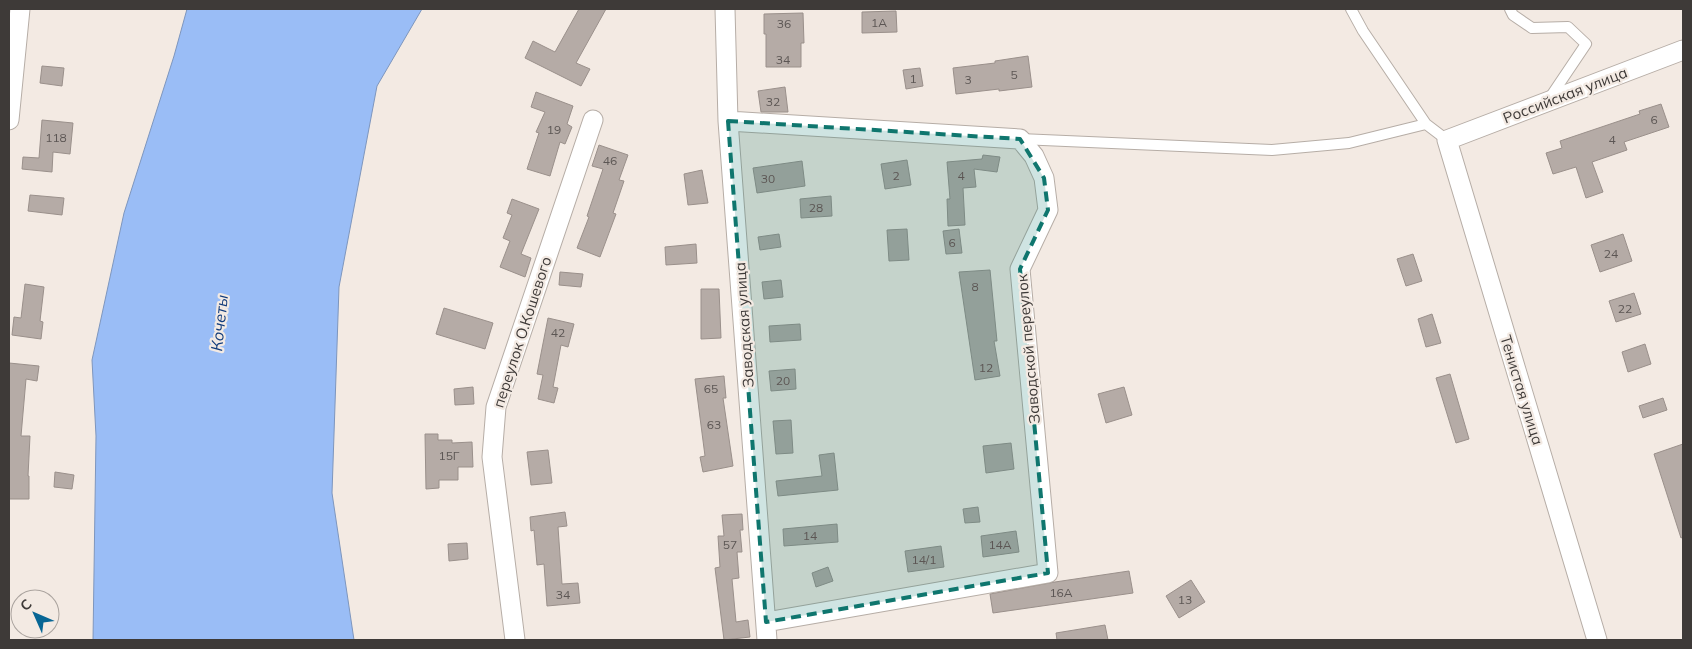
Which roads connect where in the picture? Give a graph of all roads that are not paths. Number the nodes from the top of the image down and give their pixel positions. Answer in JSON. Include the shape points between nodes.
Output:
{"nodes":[{"id":1,"x":20,"y":9,"type":"edge"},
{"id":2,"x":725,"y":9,"type":"edge"},
{"id":3,"x":1352,"y":9,"type":"edge"},
{"id":4,"x":1510,"y":9,"type":"edge"},
{"id":5,"x":1683,"y":50,"type":"edge"},
{"id":6,"x":1547,"y":102,"type":"junction"},
{"id":7,"x":9,"y":120,"type":"edge"},
{"id":8,"x":593,"y":120,"type":"dead end"},
{"id":9,"x":728,"y":121,"type":"junction"},
{"id":10,"x":1426,"y":124,"type":"junction"},
{"id":11,"x":1020,"y":139,"type":"junction"},
{"id":12,"x":1447,"y":140,"type":"junction"},
{"id":13,"x":767,"y":631,"type":"edge"},
{"id":14,"x":515,"y":640,"type":"edge"},
{"id":15,"x":1596,"y":640,"type":"edge"}],
"edges":[{"from":1,"to":7,"type":"street"},
{"from":2,"to":9,"type":"street","name":"Заводская улица"},
{"from":3,"to":10,"type":"lane","via":[[1363,31]]},
{"from":4,"to":6,"type":"lane","via":[[1513,15],[1532,28],[1568,27],[1586,44]]},
{"from":5,"to":6,"type":"street","name":"Российская улица"},
{"from":6,"to":12,"type":"street","name":"Российская улица"},
{"from":8,"to":14,"type":"street","name":"переулок О.Кошевого","via":[[496,407],[492,457]]},
{"from":9,"to":11,"type":"street"},
{"from":9,"to":13,"type":"street","name":"Заводская улица"},
{"from":10,"to":11,"type":"lane","via":[[1349,143],[1272,150]]},
{"from":10,"to":12,"type":"lane"},
{"from":11,"to":13,"type":"street","name":"Заводской переулок","via":[[1034,156],[1044,178],[1048,210],[1020,269],[1048,573]]},
{"from":12,"to":15,"type":"street","name":"Тенистая улица"}]}
